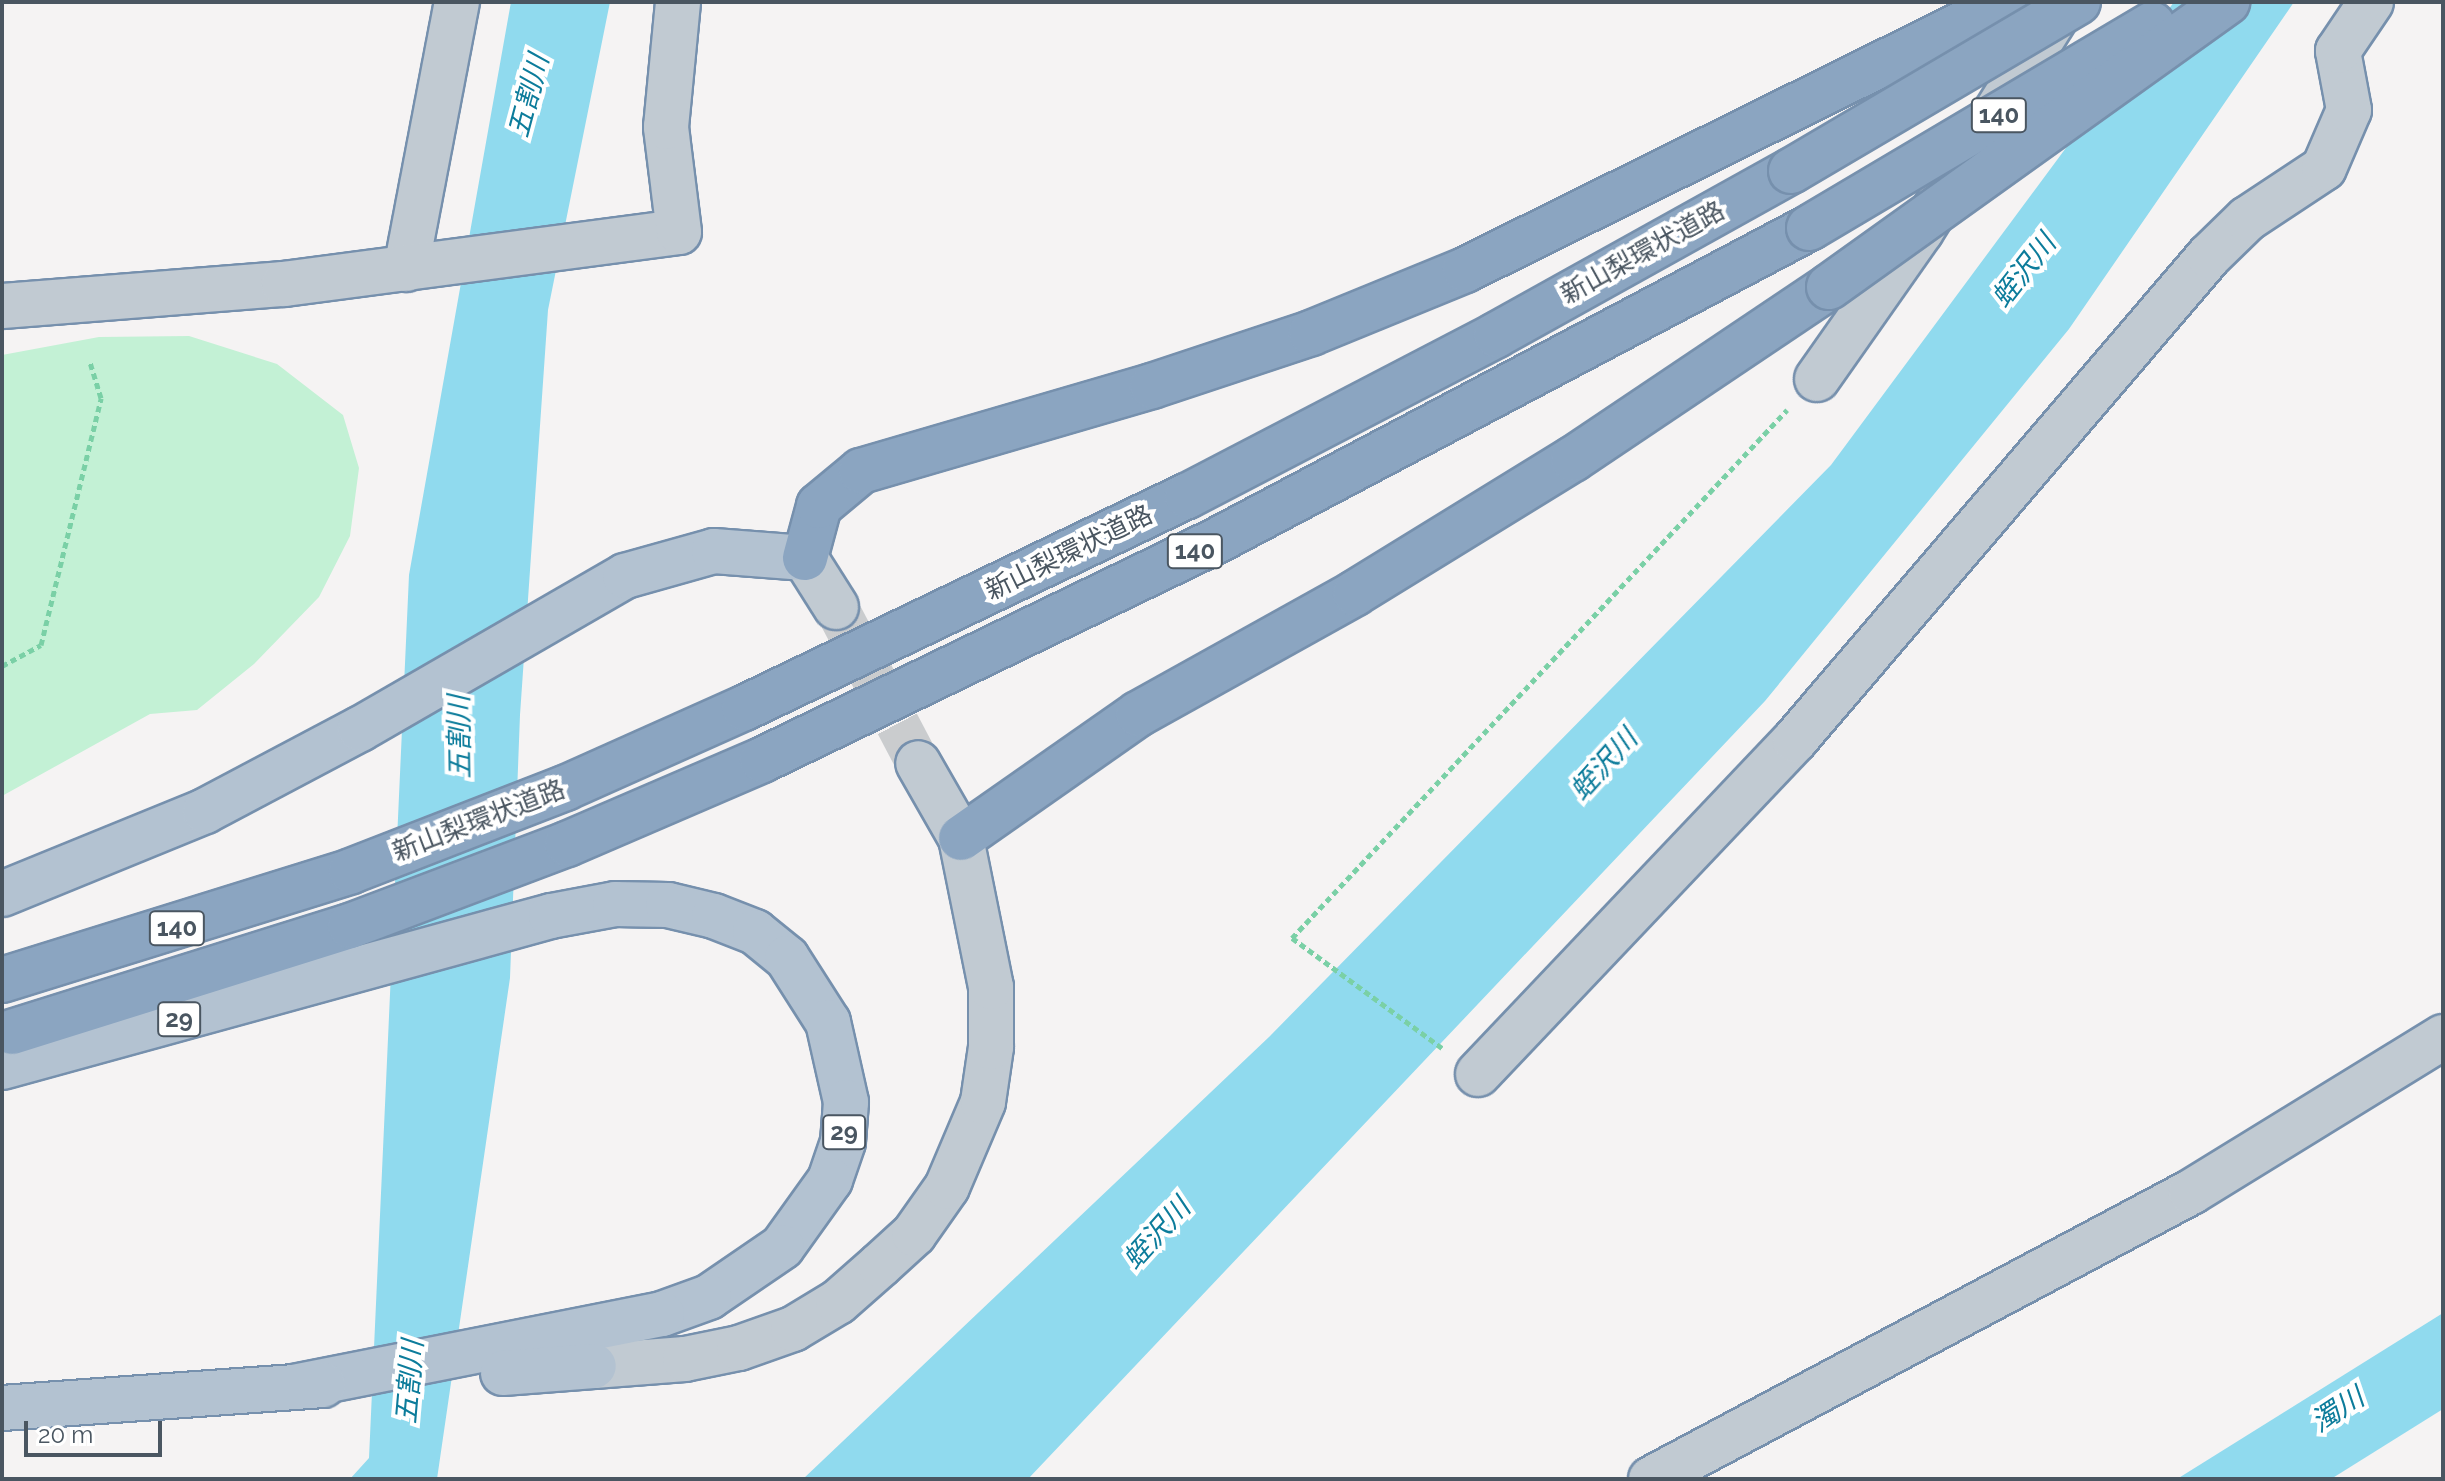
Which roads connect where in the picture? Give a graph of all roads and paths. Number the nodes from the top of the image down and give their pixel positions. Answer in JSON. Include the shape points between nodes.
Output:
{"nodes":[{"id":1,"x":457,"y":2,"type":"edge"},
{"id":2,"x":678,"y":2,"type":"edge"},
{"id":3,"x":2007,"y":2,"type":"edge"},
{"id":4,"x":2065,"y":2,"type":"edge"},
{"id":5,"x":2078,"y":2,"type":"edge"},
{"id":6,"x":2188,"y":2,"type":"edge"},
{"id":7,"x":2227,"y":2,"type":"edge"},
{"id":8,"x":2371,"y":2,"type":"edge"},
{"id":9,"x":419,"y":268,"type":"junction"},
{"id":10,"x":2,"y":306,"type":"edge"},
{"id":11,"x":90,"y":362,"type":"dead end"},
{"id":12,"x":1817,"y":379,"type":"joint"},
{"id":13,"x":805,"y":558,"type":"junction"},
{"id":14,"x":836,"y":607,"type":"tunnel mouth"},
{"id":15,"x":2,"y":666,"type":"edge"},
{"id":16,"x":918,"y":763,"type":"tunnel mouth"},
{"id":17,"x":961,"y":838,"type":"junction"},
{"id":18,"x":2,"y":894,"type":"edge"},
{"id":19,"x":2,"y":980,"type":"edge"},
{"id":20,"x":2443,"y":1037,"type":"edge"},
{"id":21,"x":5,"y":1045,"type":"edge"},
{"id":22,"x":1478,"y":1074,"type":"joint"},
{"id":23,"x":499,"y":1361,"type":"junction"},
{"id":24,"x":594,"y":1366,"type":"joint"},
{"id":25,"x":2,"y":1408,"type":"edge"},
{"id":26,"x":1651,"y":1479,"type":"edge"}],
"edges":[{"from":1,"to":9,"type":"street"},
{"from":2,"to":9,"type":"street","via":[[666,127],[679,232]]},
{"from":3,"to":13,"type":"highway","via":[[1465,270],[1311,333],[1152,386],[861,471],[819,506]]},
{"from":4,"to":12,"type":"street","via":[[1921,231]]},
{"from":5,"to":19,"type":"highway","name":"新山梨環状道路","number":"140","bridge":true,"via":[[1791,171],[1496,335],[1187,496],[565,788],[351,871]]},
{"from":6,"to":21,"type":"highway","name":"新山梨環状道路","number":"140","bridge":true,"via":[[1809,228],[1500,394],[990,654],[567,844],[350,926]]},
{"from":7,"to":17,"type":"highway","bridge":true,"via":[[1829,287],[1437,543],[1138,714]]},
{"from":8,"to":22,"type":"street","via":[[2338,51],[2349,110],[2324,168],[2247,219],[2209,256],[1795,740]]},
{"from":9,"to":10,"type":"street"},
{"from":11,"to":15,"type":"path","via":[[101,398],[41,645]]},
{"from":12,"to":22,"type":"path","via":[[1292,938]]},
{"from":13,"to":14,"type":"street"},
{"from":13,"to":18,"type":"main road","via":[[714,551],[625,576],[360,729],[205,811]]},
{"from":16,"to":17,"type":"street"},
{"from":17,"to":24,"type":"street","via":[[991,987],[991,1047],[983,1102],[947,1187],[892,1255],[838,1302],[793,1329],[685,1359]]},
{"from":20,"to":26,"type":"street","via":[[2191,1192]]},
{"from":21,"to":23,"type":"main road","number":"29","via":[[356,971],[551,916],[615,904],[668,905],[714,916],[766,941],[787,958],[828,1022],[846,1102],[843,1142],[830,1180],[808,1215],[782,1247],[709,1297]]},
{"from":23,"to":24,"type":"main road","number":"29"},
{"from":23,"to":25,"type":"main road","number":"29","via":[[294,1387]]}]}
